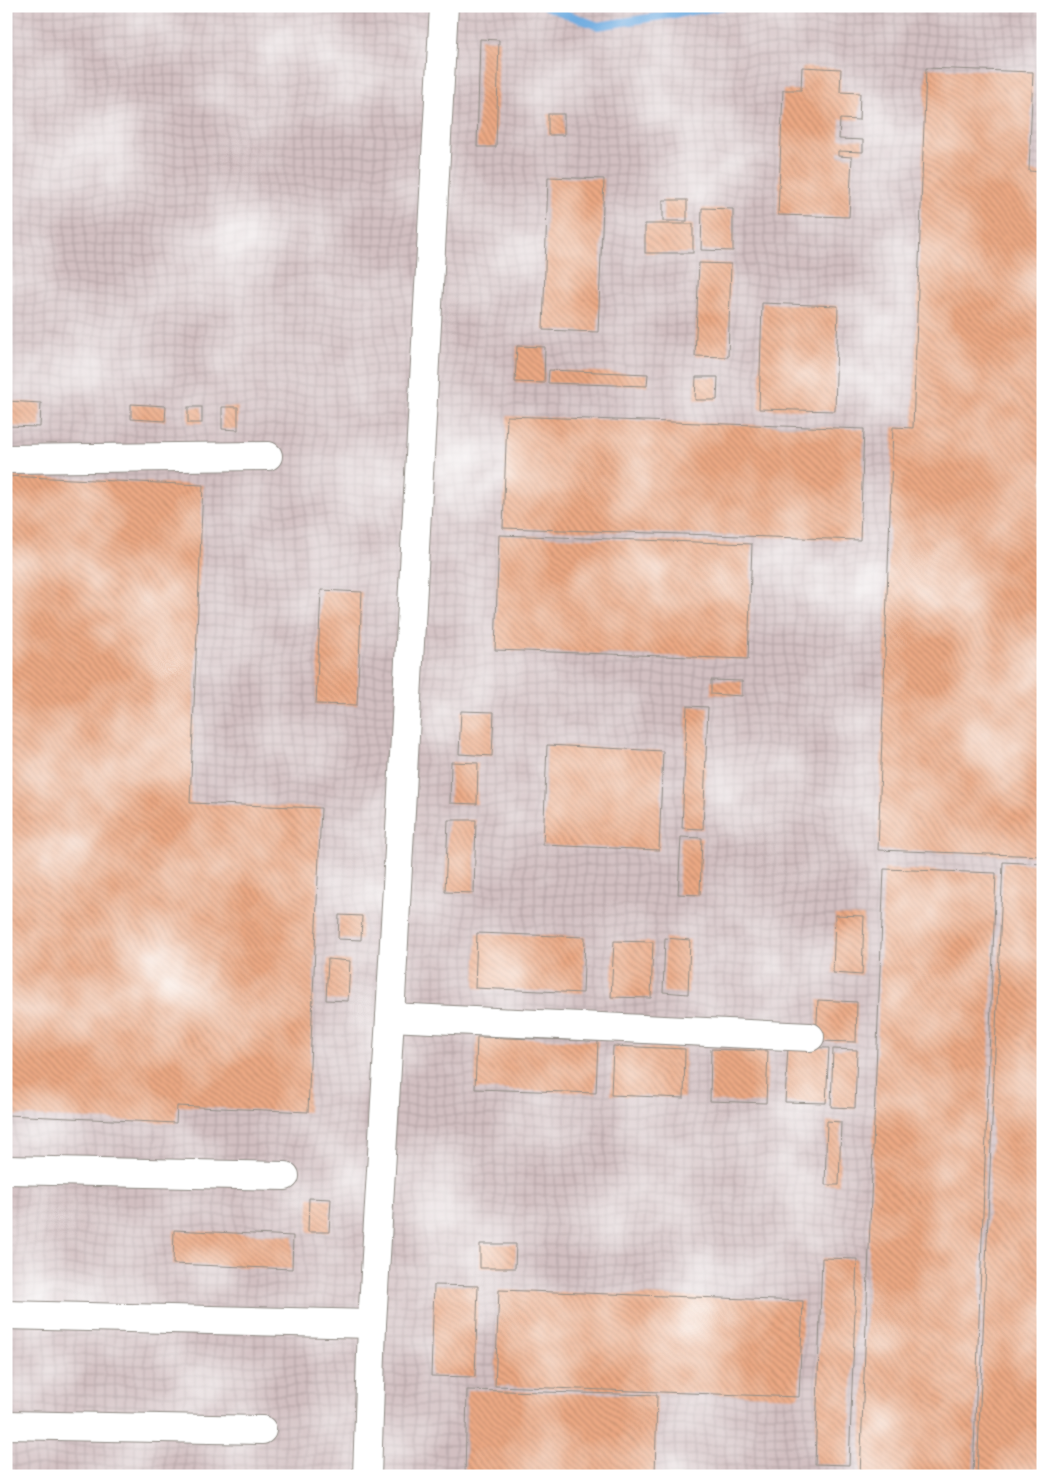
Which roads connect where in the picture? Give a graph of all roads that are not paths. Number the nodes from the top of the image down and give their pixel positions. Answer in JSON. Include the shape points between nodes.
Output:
{"nodes":[{"id":1,"x":444,"y":6,"type":"edge"},
{"id":2,"x":268,"y":456,"type":"dead end"},
{"id":3,"x":6,"y":459,"type":"edge"},
{"id":4,"x":390,"y":1017,"type":"junction"},
{"id":5,"x":810,"y":1037,"type":"dead end"},
{"id":6,"x":6,"y":1170,"type":"edge"},
{"id":7,"x":285,"y":1176,"type":"dead end"},
{"id":8,"x":6,"y":1315,"type":"edge"},
{"id":9,"x":372,"y":1324,"type":"junction"},
{"id":10,"x":6,"y":1426,"type":"edge"},
{"id":11,"x":262,"y":1430,"type":"dead end"},
{"id":12,"x":366,"y":1476,"type":"edge"}],
"edges":[{"from":1,"to":4,"type":"street"},
{"from":2,"to":3,"type":"street"},
{"from":4,"to":5,"type":"street"},
{"from":4,"to":9,"type":"street"},
{"from":6,"to":7,"type":"street"},
{"from":8,"to":9,"type":"street"},
{"from":9,"to":12,"type":"street"},
{"from":10,"to":11,"type":"street"}]}
